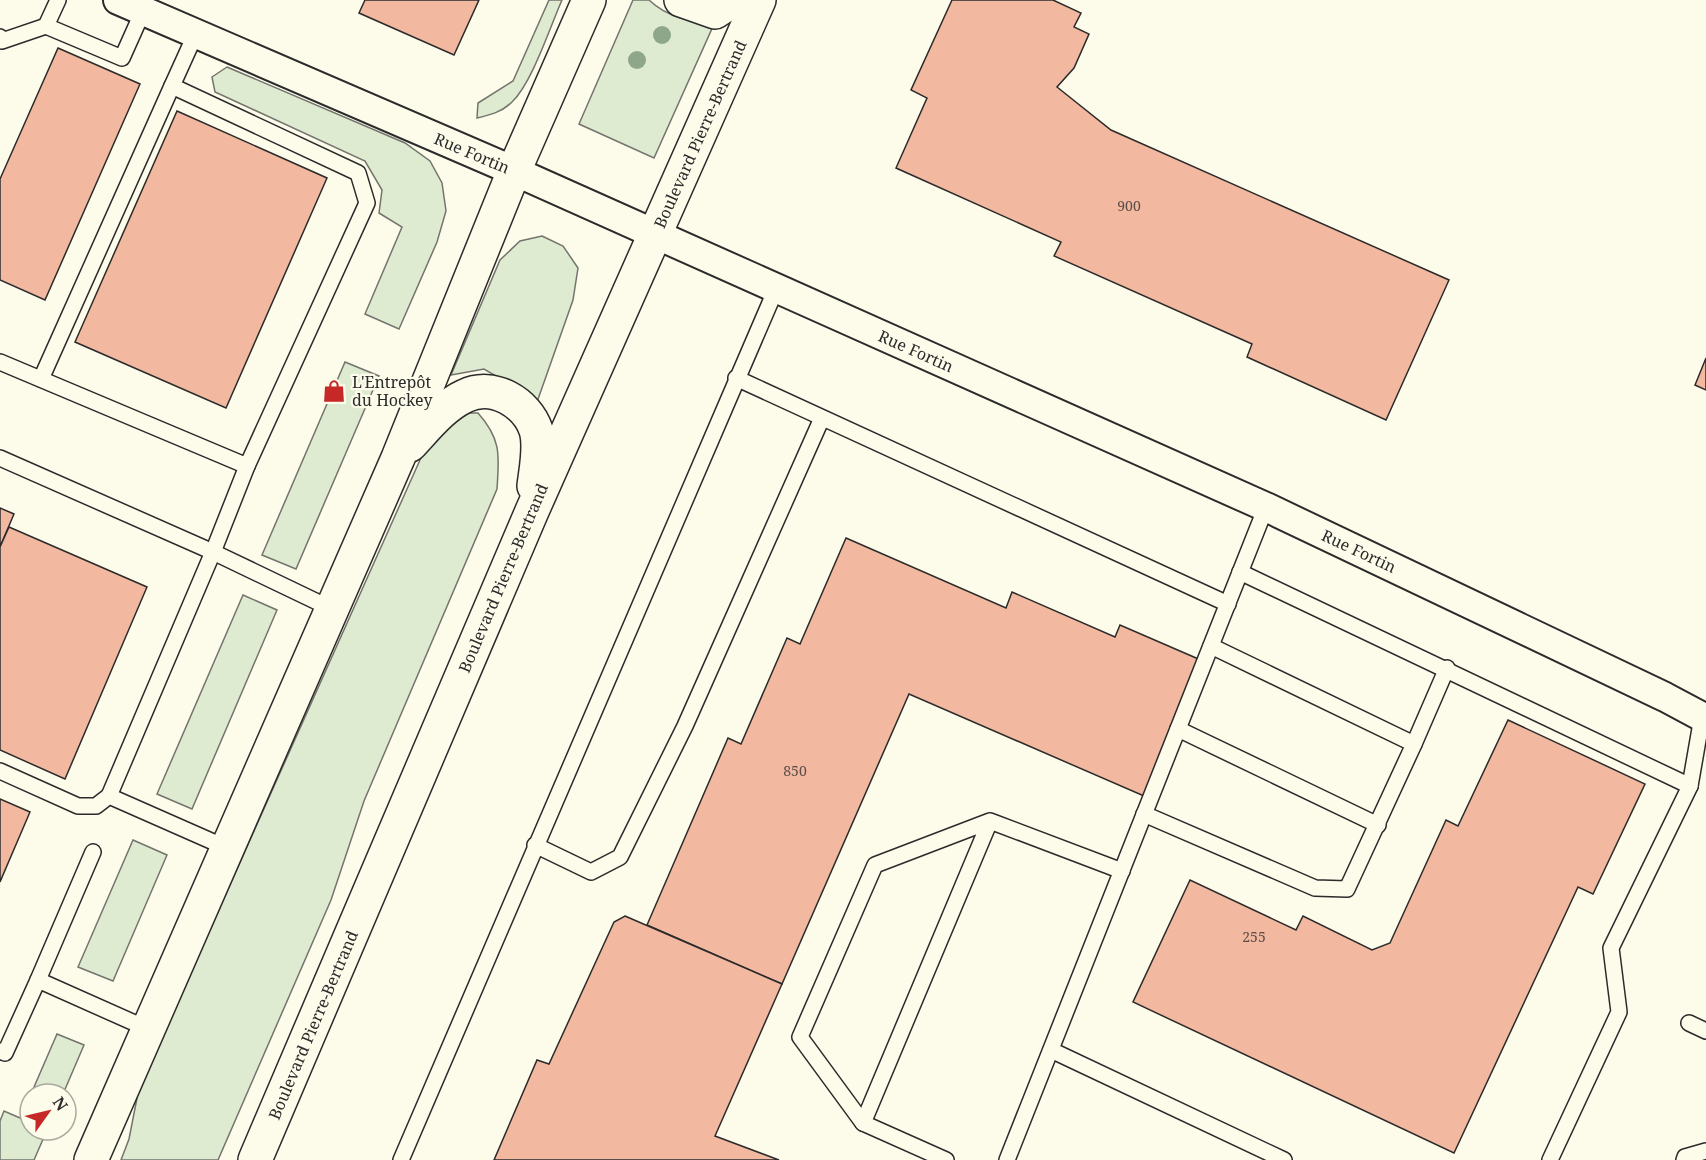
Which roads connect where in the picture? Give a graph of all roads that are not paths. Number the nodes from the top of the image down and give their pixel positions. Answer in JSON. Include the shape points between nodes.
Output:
{"nodes":[{"id":1,"x":58,"y":0,"type":"edge"},
{"id":2,"x":589,"y":0,"type":"edge"},
{"id":3,"x":681,"y":0,"type":"edge"},
{"id":4,"x":733,"y":0,"type":"edge"},
{"id":5,"x":759,"y":0,"type":"edge"},
{"id":6,"x":131,"y":5,"type":"edge"},
{"id":7,"x":46,"y":26,"type":"junction"},
{"id":8,"x":196,"y":33,"type":"junction"},
{"id":9,"x":1,"y":41,"type":"edge"},
{"id":10,"x":172,"y":86,"type":"junction"},
{"id":11,"x":514,"y":171,"type":"junction"},
{"id":12,"x":656,"y":236,"type":"junction"},
{"id":13,"x":776,"y":289,"type":"junction"},
{"id":14,"x":0,"y":362,"type":"edge"},
{"id":15,"x":736,"y":378,"type":"junction"},
{"id":16,"x":41,"y":379,"type":"junction"},
{"id":17,"x":822,"y":418,"type":"junction"},
{"id":18,"x":0,"y":458,"type":"edge"},
{"id":19,"x":398,"y":458,"type":"junction"},
{"id":20,"x":247,"y":466,"type":"junction"},
{"id":21,"x":1266,"y":507,"type":"junction"},
{"id":22,"x":532,"y":511,"type":"junction"},
{"id":23,"x":213,"y":552,"type":"junction"},
{"id":24,"x":1240,"y":572,"type":"junction"},
{"id":25,"x":1228,"y":604,"type":"junction"},
{"id":26,"x":332,"y":609,"type":"junction"},
{"id":27,"x":1211,"y":646,"type":"junction"},
{"id":28,"x":1447,"y":668,"type":"junction"},
{"id":29,"x":1704,"y":718,"type":"edge"},
{"id":30,"x":1178,"y":729,"type":"junction"},
{"id":31,"x":1414,"y":744,"type":"junction"},
{"id":32,"x":0,"y":771,"type":"edge"},
{"id":33,"x":1690,"y":786,"type":"junction"},
{"id":34,"x":110,"y":796,"type":"junction"},
{"id":35,"x":1144,"y":814,"type":"junction"},
{"id":36,"x":990,"y":821,"type":"junction"},
{"id":37,"x":1378,"y":825,"type":"junction"},
{"id":38,"x":536,"y":846,"type":"junction"},
{"id":39,"x":227,"y":848,"type":"junction"},
{"id":40,"x":93,"y":852,"type":"dead end"},
{"id":41,"x":1122,"y":871,"type":"junction"},
{"id":42,"x":38,"y":980,"type":"junction"},
{"id":43,"x":1689,"y":1023,"type":"dead end"},
{"id":44,"x":148,"y":1029,"type":"junction"},
{"id":45,"x":1706,"y":1031,"type":"edge"},
{"id":46,"x":1051,"y":1050,"type":"junction"},
{"id":47,"x":0,"y":1051,"type":"edge"},
{"id":48,"x":863,"y":1123,"type":"junction"},
{"id":49,"x":1706,"y":1151,"type":"edge"},
{"id":50,"x":91,"y":1160,"type":"edge"},
{"id":51,"x":255,"y":1160,"type":"edge"},
{"id":52,"x":401,"y":1160,"type":"edge"},
{"id":53,"x":946,"y":1160,"type":"edge"},
{"id":54,"x":1007,"y":1160,"type":"edge"},
{"id":55,"x":1284,"y":1160,"type":"edge"},
{"id":56,"x":1550,"y":1160,"type":"edge"},
{"id":57,"x":1684,"y":1160,"type":"edge"}],
"edges":[{"from":1,"to":7,"type":"lane"},
{"from":2,"to":11,"type":"main road"},
{"from":3,"to":4,"type":"main road","via":[[715,12]]},
{"from":5,"to":12,"type":"main road","name":"Boulevard Pierre-Bertrand"},
{"from":6,"to":7,"type":"lane","via":[[122,58]]},
{"from":6,"to":8,"type":"street","name":"Rue Fortin"},
{"from":7,"to":9,"type":"lane"},
{"from":8,"to":10,"type":"lane"},
{"from":8,"to":11,"type":"street","name":"Rue Fortin"},
{"from":10,"to":16,"type":"lane"},
{"from":10,"to":20,"type":"lane","via":[[358,173],[367,203]]},
{"from":11,"to":12,"type":"street","name":"Rue Fortin"},
{"from":11,"to":19,"type":"main road"},
{"from":12,"to":13,"type":"street","name":"Rue Fortin"},
{"from":12,"to":22,"type":"main road","name":"Boulevard Pierre-Bertrand"},
{"from":13,"to":15,"type":"lane"},
{"from":13,"to":21,"type":"street","name":"Rue Fortin"},
{"from":14,"to":16,"type":"lane"},
{"from":15,"to":17,"type":"lane"},
{"from":15,"to":38,"type":"lane"},
{"from":16,"to":20,"type":"lane"},
{"from":17,"to":25,"type":"lane"},
{"from":17,"to":38,"type":"lane","via":[[685,726],[620,857],[591,872]]},
{"from":18,"to":23,"type":"lane"},
{"from":19,"to":22,"type":"main road","via":[[444,410],[464,396],[507,396],[523,410],[536,430]]},
{"from":19,"to":26,"type":"main road"},
{"from":20,"to":23,"type":"lane"},
{"from":21,"to":24,"type":"lane"},
{"from":21,"to":29,"type":"street","name":"Rue Fortin"},
{"from":22,"to":51,"type":"main road","name":"Boulevard Pierre-Bertrand"},
{"from":23,"to":26,"type":"lane"},
{"from":23,"to":34,"type":"lane"},
{"from":24,"to":25,"type":"lane"},
{"from":24,"to":28,"type":"lane"},
{"from":25,"to":27,"type":"lane"},
{"from":26,"to":39,"type":"main road"},
{"from":27,"to":30,"type":"lane"},
{"from":27,"to":31,"type":"lane"},
{"from":28,"to":31,"type":"lane"},
{"from":28,"to":33,"type":"lane"},
{"from":29,"to":33,"type":"lane"},
{"from":30,"to":35,"type":"lane"},
{"from":30,"to":37,"type":"lane"},
{"from":31,"to":37,"type":"lane"},
{"from":32,"to":34,"type":"lane","via":[[78,806],[96,806]]},
{"from":33,"to":56,"type":"lane","via":[[1611,948],[1619,1012]]},
{"from":34,"to":39,"type":"lane"},
{"from":35,"to":37,"type":"lane","via":[[1315,888],[1347,889]]},
{"from":35,"to":41,"type":"lane"},
{"from":36,"to":41,"type":"lane"},
{"from":36,"to":48,"type":"lane"},
{"from":36,"to":48,"type":"lane","via":[[875,865],[800,1037]]},
{"from":38,"to":52,"type":"lane"},
{"from":39,"to":44,"type":"main road"},
{"from":40,"to":42,"type":"lane"},
{"from":41,"to":46,"type":"lane"},
{"from":42,"to":44,"type":"lane"},
{"from":42,"to":47,"type":"lane","via":[[5,1053]]},
{"from":43,"to":45,"type":"lane"},
{"from":44,"to":50,"type":"main road"},
{"from":46,"to":54,"type":"lane"},
{"from":46,"to":55,"type":"lane"},
{"from":48,"to":53,"type":"lane"},
{"from":49,"to":57,"type":"lane"}]}
